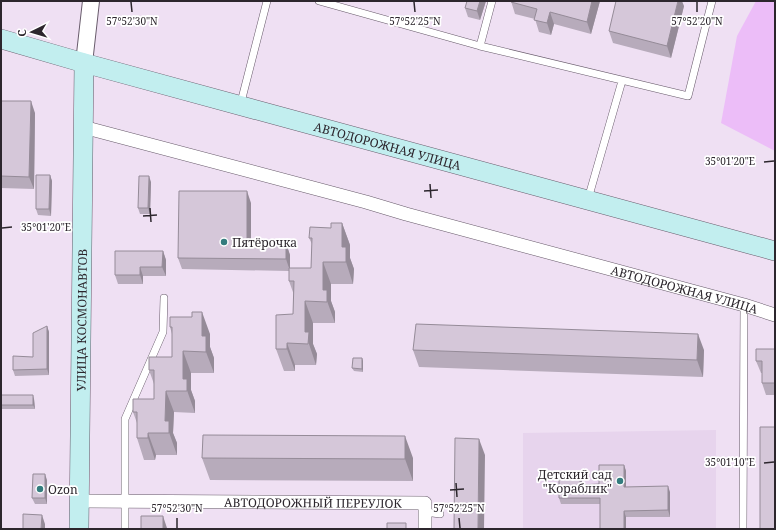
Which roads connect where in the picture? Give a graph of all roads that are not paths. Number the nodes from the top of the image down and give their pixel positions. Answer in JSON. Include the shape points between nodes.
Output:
{"nodes":[{"id":1,"x":90,"y":1,"type":"edge"},
{"id":2,"x":267,"y":1,"type":"edge"},
{"id":3,"x":319,"y":1,"type":"edge"},
{"id":4,"x":492,"y":1,"type":"edge"},
{"id":5,"x":712,"y":1,"type":"edge"},
{"id":6,"x":1,"y":38,"type":"edge"},
{"id":7,"x":480,"y":46,"type":"junction"},
{"id":8,"x":84,"y":63,"type":"junction"},
{"id":9,"x":622,"y":81,"type":"junction"},
{"id":10,"x":240,"y":106,"type":"junction"},
{"id":11,"x":83,"y":127,"type":"junction"},
{"id":12,"x":587,"y":201,"type":"junction"},
{"id":13,"x":775,"y":252,"type":"edge"},
{"id":14,"x":164,"y":298,"type":"dead end"},
{"id":15,"x":744,"y":305,"type":"junction"},
{"id":16,"x":775,"y":315,"type":"edge"},
{"id":17,"x":79,"y":501,"type":"junction"},
{"id":18,"x":125,"y":501,"type":"junction"},
{"id":19,"x":425,"y":512,"type":"junction"},
{"id":20,"x":440,"y":514,"type":"dead end"},
{"id":21,"x":79,"y":529,"type":"edge"},
{"id":22,"x":125,"y":529,"type":"edge"},
{"id":23,"x":425,"y":529,"type":"edge"},
{"id":24,"x":743,"y":529,"type":"edge"}],
"edges":[{"from":1,"to":8,"type":"street"},
{"from":2,"to":10,"type":"lane"},
{"from":3,"to":7,"type":"lane"},
{"from":4,"to":7,"type":"lane"},
{"from":5,"to":9,"type":"lane","via":[[688,96]]},
{"from":6,"to":8,"type":"main road","name":"АВТОДОРОЖНАЯ УЛИЦА"},
{"from":7,"to":9,"type":"lane"},
{"from":8,"to":10,"type":"main road","name":"АВТОДОРОЖНАЯ УЛИЦА"},
{"from":8,"to":11,"type":"main road","name":"УЛИЦА КОСМОНАВТОВ"},
{"from":9,"to":12,"type":"lane"},
{"from":10,"to":12,"type":"main road","name":"АВТОДОРОЖНАЯ УЛИЦА"},
{"from":11,"to":15,"type":"street","name":"АВТОДОРОЖНАЯ УЛИЦА"},
{"from":11,"to":17,"type":"main road","name":"УЛИЦА КОСМОНАВТОВ"},
{"from":12,"to":13,"type":"main road","name":"АВТОДОРОЖНАЯ УЛИЦА"},
{"from":14,"to":18,"type":"lane","via":[[163,332],[125,419]]},
{"from":15,"to":16,"type":"street","name":"АВТОДОРОЖНАЯ УЛИЦА"},
{"from":15,"to":24,"type":"lane"},
{"from":17,"to":18,"type":"street","name":"АВТОДОРОЖНЫЙ ПЕРЕУЛОК"},
{"from":17,"to":21,"type":"main road","name":"УЛИЦА КОСМОНАВТОВ"},
{"from":18,"to":19,"type":"street","name":"АВТОДОРОЖНЫЙ ПЕРЕУЛОК","via":[[425,503]]},
{"from":18,"to":22,"type":"lane"},
{"from":19,"to":20,"type":"lane"},
{"from":19,"to":23,"type":"street"}]}
